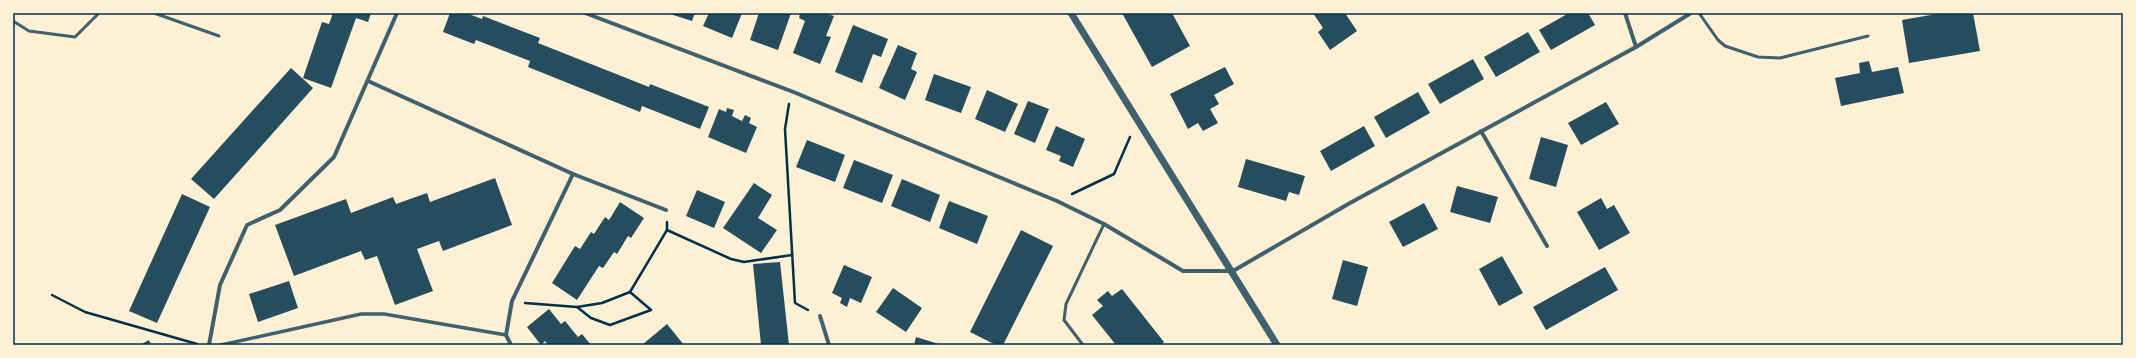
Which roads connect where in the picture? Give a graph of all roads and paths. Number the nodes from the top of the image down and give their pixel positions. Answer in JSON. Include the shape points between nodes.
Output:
{"nodes":[{"id":1,"x":99,"y":13,"type":"edge"},
{"id":2,"x":154,"y":13,"type":"edge"},
{"id":3,"x":397,"y":13,"type":"edge"},
{"id":4,"x":585,"y":13,"type":"edge"},
{"id":5,"x":1071,"y":13,"type":"edge"},
{"id":6,"x":1625,"y":13,"type":"edge"},
{"id":7,"x":1691,"y":13,"type":"edge"},
{"id":8,"x":1699,"y":13,"type":"edge"},
{"id":9,"x":593,"y":15,"type":"edge"},
{"id":10,"x":13,"y":21,"type":"edge"},
{"id":11,"x":219,"y":36,"type":"dead end"},
{"id":12,"x":1868,"y":36,"type":"dead end"},
{"id":13,"x":1636,"y":47,"type":"junction"},
{"id":14,"x":368,"y":81,"type":"junction"},
{"id":15,"x":791,"y":91,"type":"junction"},
{"id":16,"x":1137,"y":120,"type":"junction"},
{"id":17,"x":1481,"y":131,"type":"junction"},
{"id":18,"x":573,"y":174,"type":"junction"},
{"id":19,"x":1057,"y":200,"type":"junction"},
{"id":20,"x":666,"y":210,"type":"joint"},
{"id":21,"x":1104,"y":224,"type":"junction"},
{"id":22,"x":667,"y":230,"type":"junction"},
{"id":23,"x":1547,"y":246,"type":"dead end"},
{"id":24,"x":792,"y":255,"type":"junction"},
{"id":25,"x":1232,"y":271,"type":"junction"},
{"id":26,"x":630,"y":292,"type":"junction"},
{"id":27,"x":52,"y":295,"type":"dead end"},
{"id":28,"x":512,"y":301,"type":"junction"},
{"id":29,"x":577,"y":307,"type":"junction"},
{"id":30,"x":820,"y":316,"type":"joint"},
{"id":31,"x":506,"y":335,"type":"junction"},
{"id":32,"x":201,"y":345,"type":"edge"},
{"id":33,"x":209,"y":345,"type":"edge"},
{"id":34,"x":221,"y":345,"type":"edge"},
{"id":35,"x":511,"y":345,"type":"edge"},
{"id":36,"x":829,"y":345,"type":"edge"},
{"id":37,"x":1083,"y":345,"type":"edge"},
{"id":38,"x":1278,"y":345,"type":"edge"}],
"edges":[{"from":1,"to":10,"type":"lane","via":[[75,37],[29,31]]},
{"from":2,"to":11,"type":"lane"},
{"from":3,"to":14,"type":"street"},
{"from":4,"to":9,"type":"street"},
{"from":5,"to":16,"type":"street"},
{"from":6,"to":13,"type":"street"},
{"from":7,"to":13,"type":"street"},
{"from":8,"to":12,"type":"lane","via":[[1725,46],[1758,57],[1780,58]]},
{"from":9,"to":15,"type":"street"},
{"from":13,"to":17,"type":"street"},
{"from":14,"to":18,"type":"street"},
{"from":14,"to":33,"type":"street","via":[[334,157],[280,210],[247,225],[220,285]]},
{"from":15,"to":19,"type":"street"},
{"from":15,"to":24,"type":"path","via":[[785,129]]},
{"from":16,"to":19,"type":"path","via":[[1114,174]]},
{"from":16,"to":25,"type":"street"},
{"from":17,"to":23,"type":"street"},
{"from":17,"to":25,"type":"street"},
{"from":18,"to":20,"type":"street"},
{"from":18,"to":28,"type":"street"},
{"from":19,"to":21,"type":"street"},
{"from":20,"to":22,"type":"path"},
{"from":21,"to":25,"type":"street","via":[[1183,271]]},
{"from":21,"to":37,"type":"lane","via":[[1066,304],[1064,320]]},
{"from":22,"to":24,"type":"path","via":[[730,259],[744,262]]},
{"from":22,"to":26,"type":"path"},
{"from":24,"to":30,"type":"path","via":[[795,303]]},
{"from":25,"to":38,"type":"street"},
{"from":26,"to":29,"type":"path","via":[[602,303]]},
{"from":26,"to":29,"type":"path","via":[[651,310],[610,325],[591,318]]},
{"from":27,"to":32,"type":"path","via":[[85,312]]},
{"from":28,"to":29,"type":"path"},
{"from":28,"to":31,"type":"street"},
{"from":30,"to":36,"type":"street"},
{"from":31,"to":34,"type":"street","via":[[384,314],[361,314]]},
{"from":31,"to":35,"type":"street"}]}
